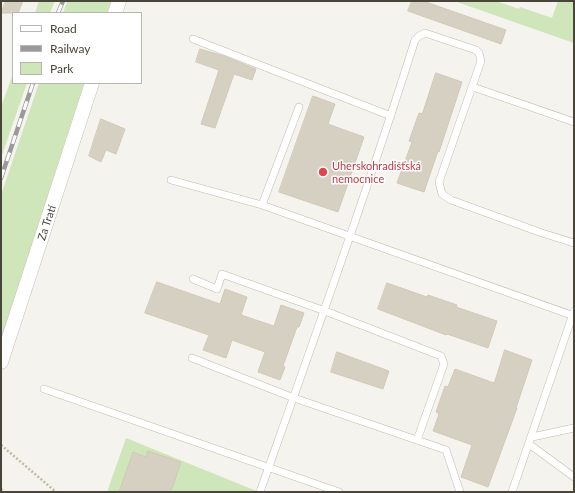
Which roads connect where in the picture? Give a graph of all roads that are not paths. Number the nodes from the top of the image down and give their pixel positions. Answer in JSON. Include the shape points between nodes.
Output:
{"nodes":[{"id":1,"x":119,"y":1,"type":"edge"},
{"id":2,"x":115,"y":12,"type":"edge"},
{"id":3,"x":193,"y":39,"type":"dead end"},
{"id":4,"x":92,"y":84,"type":"edge"},
{"id":5,"x":473,"y":87,"type":"junction"},
{"id":6,"x":299,"y":107,"type":"dead end"},
{"id":7,"x":391,"y":116,"type":"junction"},
{"id":8,"x":574,"y":122,"type":"edge"},
{"id":9,"x":171,"y":180,"type":"dead end"},
{"id":10,"x":262,"y":205,"type":"junction"},
{"id":11,"x":350,"y":236,"type":"junction"},
{"id":12,"x":574,"y":243,"type":"edge"},
{"id":13,"x":193,"y":279,"type":"dead end"},
{"id":14,"x":325,"y":311,"type":"junction"},
{"id":15,"x":573,"y":314,"type":"edge"},
{"id":16,"x":192,"y":358,"type":"dead end"},
{"id":17,"x":1,"y":362,"type":"edge"},
{"id":18,"x":44,"y":389,"type":"dead end"},
{"id":19,"x":294,"y":398,"type":"junction"},
{"id":20,"x":574,"y":428,"type":"edge"},
{"id":21,"x":532,"y":437,"type":"junction"},
{"id":22,"x":417,"y":440,"type":"junction"},
{"id":23,"x":529,"y":444,"type":"junction"},
{"id":24,"x":269,"y":467,"type":"junction"},
{"id":25,"x":574,"y":477,"type":"edge"},
{"id":26,"x":260,"y":492,"type":"edge"},
{"id":27,"x":336,"y":492,"type":"edge"},
{"id":28,"x":460,"y":492,"type":"edge"},
{"id":29,"x":512,"y":492,"type":"edge"}],
"edges":[{"from":1,"to":2,"type":"street"},
{"from":3,"to":7,"type":"lane"},
{"from":4,"to":17,"type":"street","name":"Za Tratí"},
{"from":5,"to":7,"type":"lane","via":[[481,64],[479,53],[422,34],[415,40]]},
{"from":5,"to":8,"type":"lane"},
{"from":5,"to":12,"type":"lane","via":[[439,182],[442,194],[451,200]]},
{"from":6,"to":10,"type":"lane"},
{"from":7,"to":11,"type":"lane"},
{"from":9,"to":10,"type":"lane"},
{"from":10,"to":11,"type":"lane"},
{"from":11,"to":14,"type":"lane"},
{"from":11,"to":15,"type":"lane"},
{"from":13,"to":14,"type":"lane","via":[[218,289],[222,274]]},
{"from":14,"to":19,"type":"lane"},
{"from":14,"to":22,"type":"lane","via":[[441,356],[444,364]]},
{"from":15,"to":21,"type":"lane"},
{"from":16,"to":19,"type":"lane"},
{"from":18,"to":24,"type":"lane"},
{"from":19,"to":22,"type":"lane"},
{"from":19,"to":24,"type":"lane"},
{"from":20,"to":21,"type":"lane"},
{"from":21,"to":23,"type":"lane"},
{"from":22,"to":28,"type":"lane","via":[[446,450]]},
{"from":23,"to":25,"type":"lane"},
{"from":23,"to":29,"type":"lane"},
{"from":24,"to":26,"type":"lane"},
{"from":24,"to":27,"type":"lane"}]}
